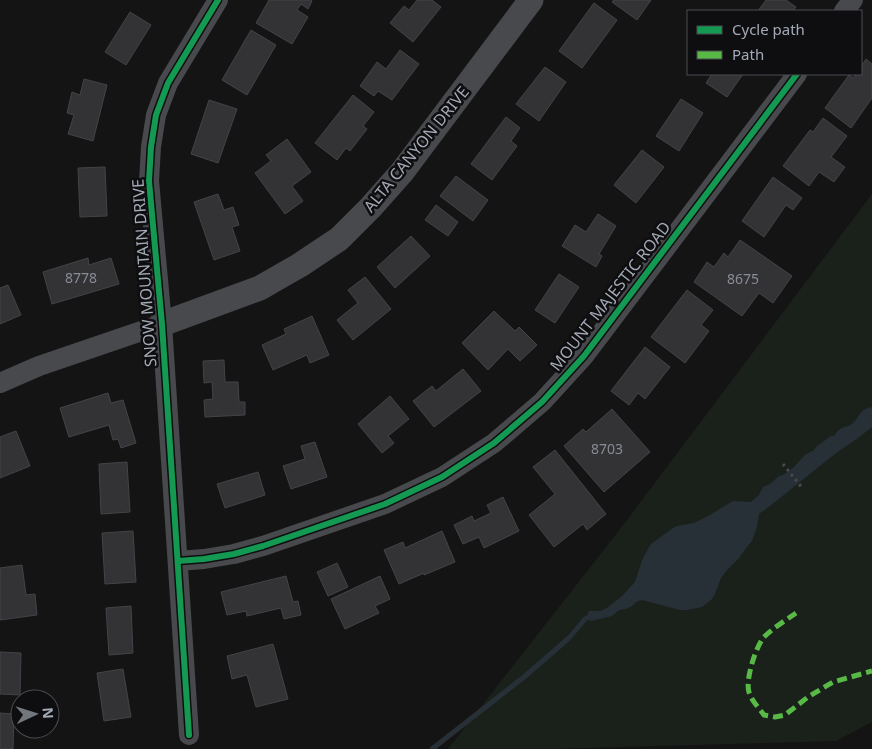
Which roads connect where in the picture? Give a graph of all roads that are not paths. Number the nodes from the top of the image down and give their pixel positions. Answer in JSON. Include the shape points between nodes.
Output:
{"nodes":[{"id":1,"x":218,"y":0,"type":"edge"},
{"id":2,"x":531,"y":0,"type":"edge"},
{"id":3,"x":853,"y":0,"type":"edge"},
{"id":4,"x":845,"y":10,"type":"edge"},
{"id":5,"x":796,"y":75,"type":"edge"},
{"id":6,"x":162,"y":324,"type":"junction"},
{"id":7,"x":0,"y":383,"type":"edge"},
{"id":8,"x":178,"y":561,"type":"junction"},
{"id":9,"x":189,"y":735,"type":"dead end"}],
"edges":[{"from":1,"to":6,"type":"street","name":"SNOW MOUNTAIN DRIVE","via":[[168,84],[156,115],[149,181]]},
{"from":2,"to":6,"type":"street","name":"ALTA CANYON DRIVE","via":[[402,172],[338,239],[260,288]]},
{"from":3,"to":4,"type":"street"},
{"from":5,"to":8,"type":"street","name":"MOUNT MAJESTIC ROAD","via":[[584,356],[542,402],[494,443],[442,477],[385,504],[234,554]]},
{"from":6,"to":7,"type":"street","name":"ALTA CANYON DRIVE","via":[[39,366]]},
{"from":6,"to":8,"type":"street","name":"SNOW MOUNTAIN DRIVE"},
{"from":8,"to":9,"type":"street","name":"SNOW MOUNTAIN DRIVE"}]}
